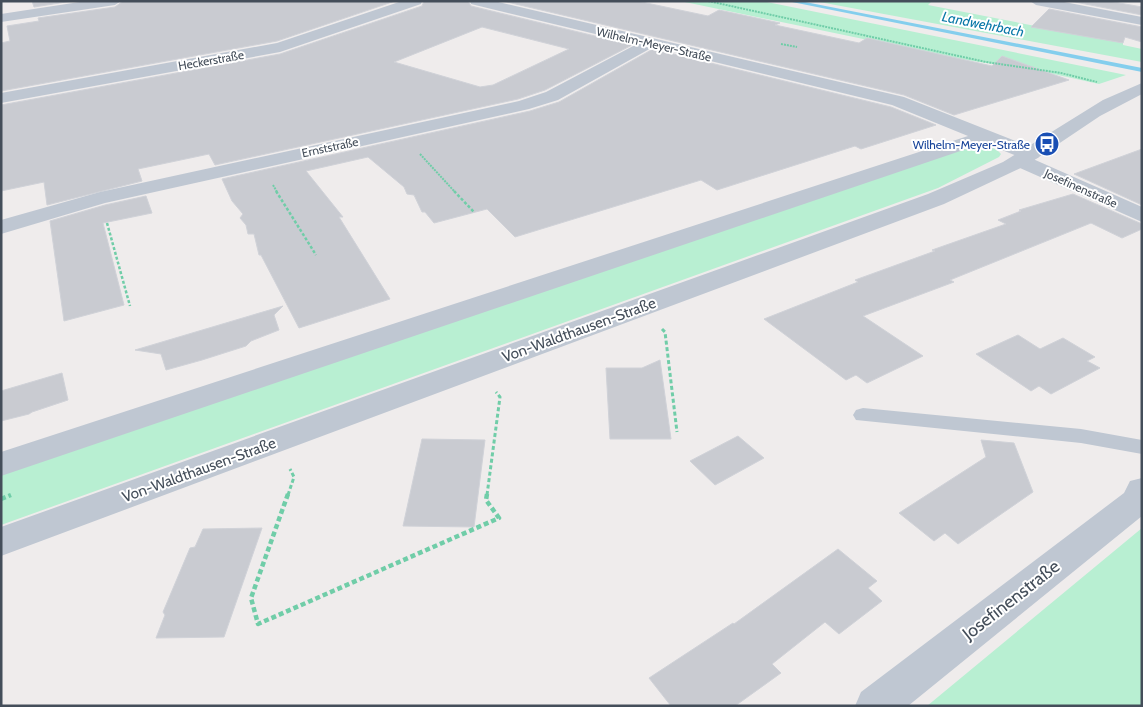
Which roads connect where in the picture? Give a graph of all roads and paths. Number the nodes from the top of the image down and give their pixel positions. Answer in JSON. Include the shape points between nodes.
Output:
{"nodes":[{"id":1,"x":115,"y":1,"type":"edge"},
{"id":2,"x":416,"y":1,"type":"edge"},
{"id":3,"x":476,"y":1,"type":"edge"},
{"id":4,"x":708,"y":1,"type":"edge"},
{"id":5,"x":1036,"y":1,"type":"edge"},
{"id":6,"x":1,"y":18,"type":"edge"},
{"id":7,"x":1142,"y":21,"type":"edge"},
{"id":8,"x":650,"y":43,"type":"junction"},
{"id":9,"x":781,"y":44,"type":"dead end"},
{"id":10,"x":797,"y":47,"type":"dead end"},
{"id":11,"x":1136,"y":90,"type":"edge"},
{"id":12,"x":1,"y":98,"type":"edge"},
{"id":13,"x":399,"y":132,"type":"junction"},
{"id":14,"x":982,"y":137,"type":"junction"},
{"id":15,"x":1025,"y":157,"type":"junction"},
{"id":16,"x":259,"y":162,"type":"junction"},
{"id":17,"x":100,"y":198,"type":"junction"},
{"id":18,"x":474,"y":212,"type":"dead end"},
{"id":19,"x":1142,"y":215,"type":"edge"},
{"id":20,"x":1,"y":227,"type":"edge"},
{"id":21,"x":316,"y":255,"type":"dead end"},
{"id":22,"x":130,"y":306,"type":"dead end"},
{"id":23,"x":639,"y":308,"type":"junction"},
{"id":24,"x":480,"y":367,"type":"junction"},
{"id":25,"x":863,"y":415,"type":"dead end"},
{"id":26,"x":677,"y":432,"type":"dead end"},
{"id":27,"x":277,"y":441,"type":"junction"},
{"id":28,"x":1142,"y":447,"type":"edge"},
{"id":29,"x":1,"y":464,"type":"edge"},
{"id":30,"x":1142,"y":490,"type":"edge"},
{"id":31,"x":1,"y":542,"type":"edge"},
{"id":32,"x":876,"y":706,"type":"edge"}],
"edges":[{"from":1,"to":6,"type":"street"},
{"from":2,"to":12,"type":"street","name":"Heckerstraße","via":[[280,47]]},
{"from":3,"to":8,"type":"street","name":"Wilhelm-Meyer-Straße"},
{"from":4,"to":11,"type":"path","via":[[986,62],[1061,73]]},
{"from":5,"to":7,"type":"street"},
{"from":8,"to":13,"type":"street","name":"Ernststraße","via":[[539,101]]},
{"from":8,"to":14,"type":"street","name":"Wilhelm-Meyer-Straße","via":[[898,101]]},
{"from":9,"to":10,"type":"path"},
{"from":11,"to":15,"type":"street","name":"Von-Waldthausen-Straße","via":[[1094,111]]},
{"from":13,"to":16,"type":"street","name":"Ernststraße"},
{"from":13,"to":18,"type":"path"},
{"from":14,"to":15,"type":"street","name":"Wilhelm-Meyer-Straße"},
{"from":14,"to":29,"type":"street"},
{"from":15,"to":19,"type":"street","name":"Josefinenstraße"},
{"from":15,"to":23,"type":"street","name":"Von-Waldthausen-Straße","via":[[936,200]]},
{"from":16,"to":17,"type":"street","name":"Ernststraße"},
{"from":16,"to":21,"type":"path"},
{"from":17,"to":20,"type":"street","name":"Ernststraße"},
{"from":17,"to":22,"type":"path"},
{"from":23,"to":24,"type":"street","name":"Von-Waldthausen-Straße"},
{"from":23,"to":26,"type":"path","via":[[665,332]]},
{"from":24,"to":27,"type":"street","name":"Von-Waldthausen-Straße"},
{"from":24,"to":27,"type":"path","via":[[500,397],[486,500],[499,518],[258,624],[251,598],[294,477]]},
{"from":25,"to":28,"type":"lane","via":[[1082,436]]},
{"from":27,"to":31,"type":"street","name":"Von-Waldthausen-Straße"},
{"from":30,"to":32,"type":"street","name":"Josefinenstraße","via":[[1136,502]]}]}
